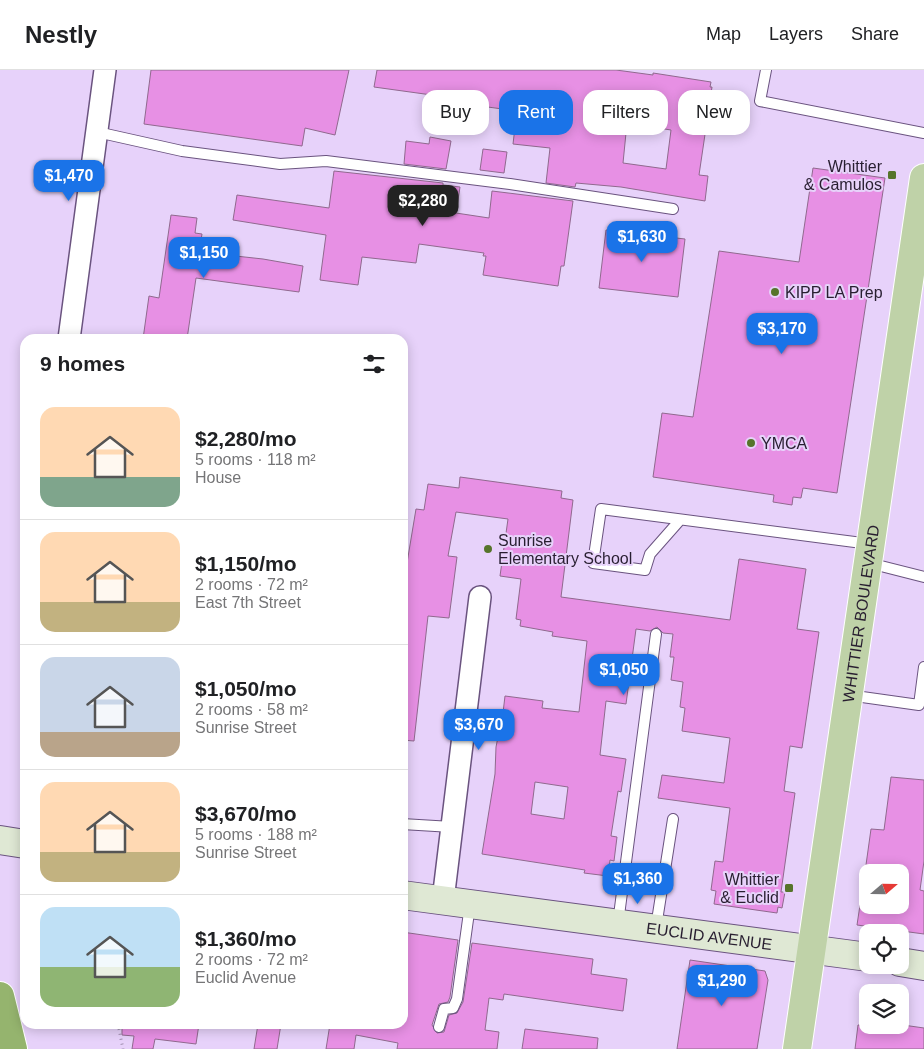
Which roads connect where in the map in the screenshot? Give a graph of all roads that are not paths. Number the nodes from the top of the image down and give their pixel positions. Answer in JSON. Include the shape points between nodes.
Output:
{"nodes":[{"id":1,"x":105,"y":70,"type":"edge"},
{"id":2,"x":766,"y":70,"type":"edge"},
{"id":3,"x":97,"y":132,"type":"junction"},
{"id":4,"x":924,"y":133,"type":"edge"},
{"id":5,"x":924,"y":178,"type":"edge"},
{"id":6,"x":673,"y":209,"type":"dead end"},
{"id":7,"x":70,"y":334,"type":"edge"},
{"id":8,"x":680,"y":520,"type":"junction"},
{"id":9,"x":869,"y":553,"type":"junction"},
{"id":10,"x":924,"y":577,"type":"edge"},
{"id":11,"x":480,"y":597,"type":"dead end"},
{"id":12,"x":656,"y":634,"type":"dead end"},
{"id":13,"x":924,"y":667,"type":"edge"},
{"id":14,"x":848,"y":695,"type":"junction"},
{"id":15,"x":673,"y":819,"type":"dead end"},
{"id":16,"x":408,"y":824,"type":"edge"},
{"id":17,"x":452,"y":828,"type":"junction"},
{"id":18,"x":0,"y":840,"type":"edge"},
{"id":19,"x":20,"y":843,"type":"edge"},
{"id":20,"x":408,"y":896,"type":"edge"},
{"id":21,"x":443,"y":900,"type":"junction"},
{"id":22,"x":470,"y":904,"type":"junction"},
{"id":23,"x":618,"y":924,"type":"junction"},
{"id":24,"x":655,"y":928,"type":"junction"},
{"id":25,"x":811,"y":949,"type":"junction"},
{"id":26,"x":859,"y":956,"type":"edge"},
{"id":27,"x":909,"y":964,"type":"edge"},
{"id":28,"x":924,"y":966,"type":"edge"},
{"id":29,"x":0,"y":996,"type":"edge"},
{"id":30,"x":0,"y":1016,"type":"edge"},
{"id":31,"x":439,"y":1027,"type":"dead end"},
{"id":32,"x":13,"y":1049,"type":"edge"},
{"id":33,"x":797,"y":1049,"type":"edge"}],
"edges":[{"from":1,"to":3,"type":"street"},
{"from":2,"to":4,"type":"lane","via":[[760,101]]},
{"from":3,"to":6,"type":"lane","via":[[202,154],[280,164],[326,160]]},
{"from":3,"to":7,"type":"street"},
{"from":5,"to":9,"type":"main road","name":"WHITTIER BOULEVARD"},
{"from":8,"to":8,"type":"lane","via":[[601,509],[593,563],[645,570],[650,554]]},
{"from":8,"to":9,"type":"lane"},
{"from":9,"to":10,"type":"lane"},
{"from":9,"to":14,"type":"main road","name":"WHITTIER BOULEVARD"},
{"from":11,"to":17,"type":"street"},
{"from":12,"to":23,"type":"lane"},
{"from":13,"to":14,"type":"lane","via":[[919,705]]},
{"from":14,"to":25,"type":"main road","name":"WHITTIER BOULEVARD"},
{"from":15,"to":24,"type":"lane"},
{"from":16,"to":17,"type":"lane"},
{"from":17,"to":21,"type":"street"},
{"from":18,"to":19,"type":"street"},
{"from":20,"to":21,"type":"street","name":"EUCLID AVENUE"},
{"from":21,"to":22,"type":"street","name":"EUCLID AVENUE"},
{"from":22,"to":23,"type":"street","name":"EUCLID AVENUE"},
{"from":22,"to":31,"type":"lane","via":[[457,999],[453,1008],[444,1009]]},
{"from":23,"to":24,"type":"street","name":"EUCLID AVENUE"},
{"from":24,"to":25,"type":"street","name":"EUCLID AVENUE"},
{"from":25,"to":26,"type":"street","name":"EUCLID AVENUE"},
{"from":25,"to":33,"type":"main road","name":"WHITTIER BOULEVARD"},
{"from":27,"to":28,"type":"street"},
{"from":29,"to":32,"type":"highway"},
{"from":30,"to":32,"type":"highway"}]}
